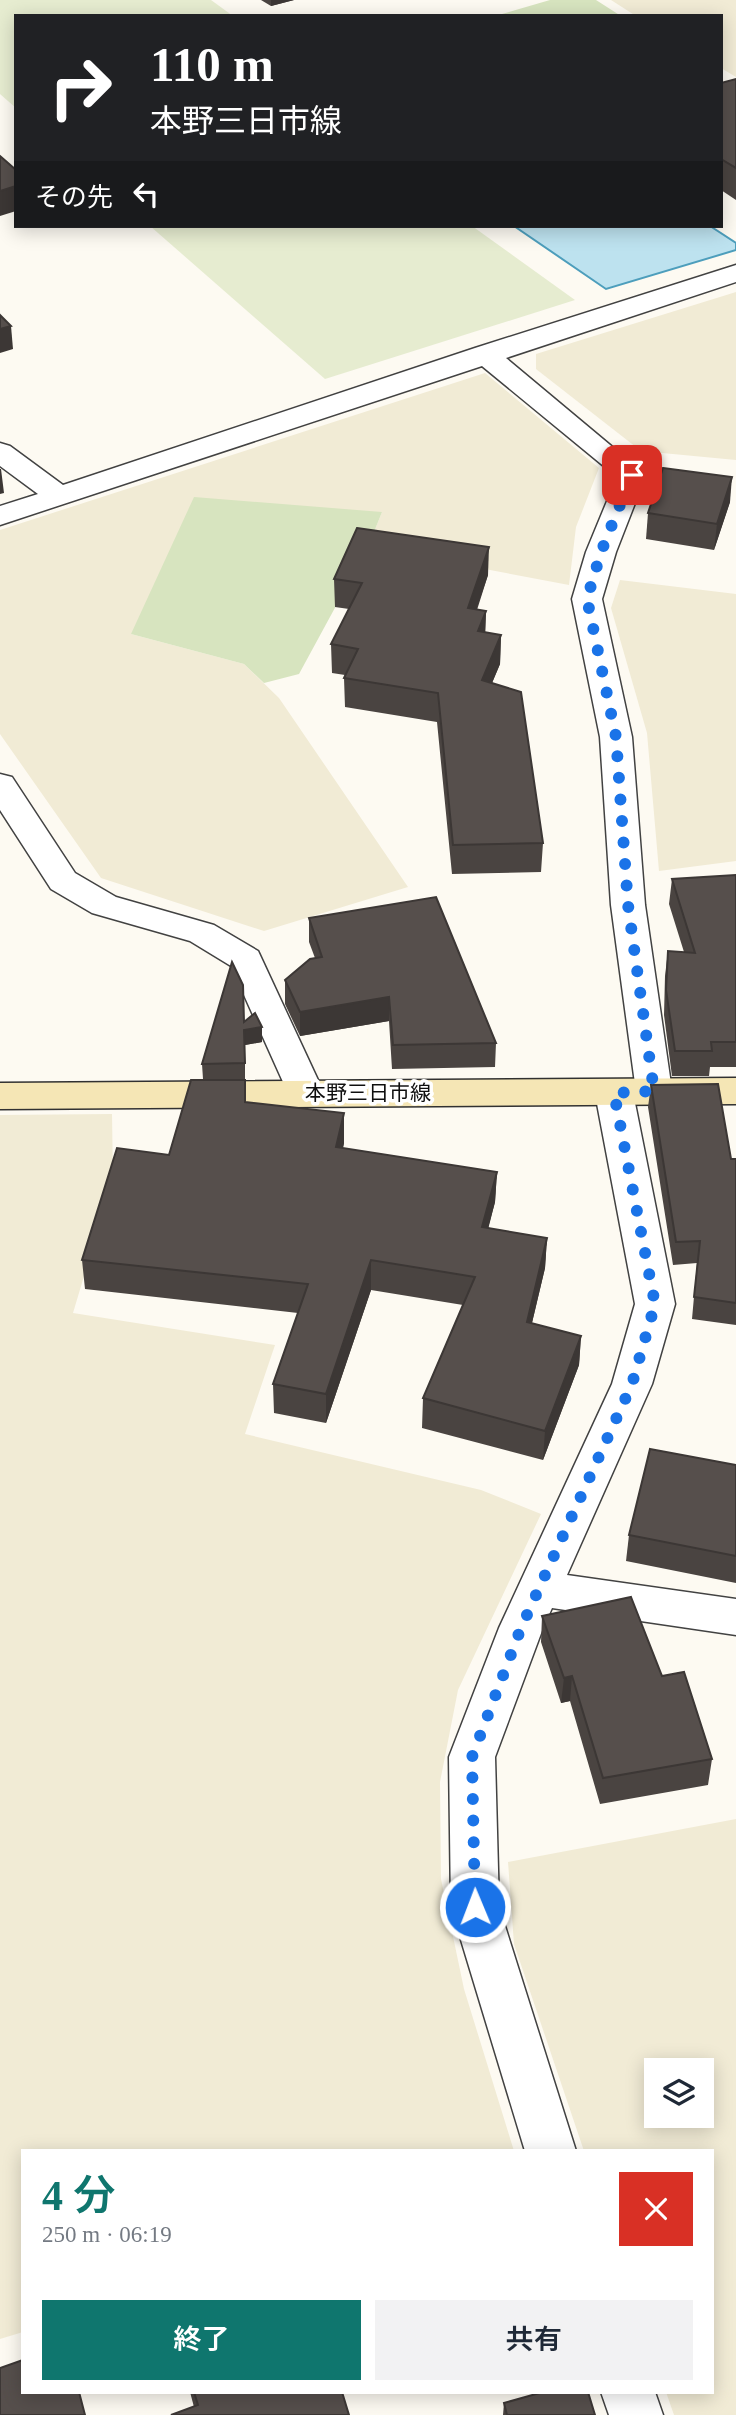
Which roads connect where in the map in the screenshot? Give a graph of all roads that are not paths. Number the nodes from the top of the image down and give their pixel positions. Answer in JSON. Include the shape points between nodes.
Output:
{"nodes":[{"id":1,"x":736,"y":273,"type":"edge"},
{"id":2,"x":485,"y":354,"type":"junction"},
{"id":3,"x":0,"y":452,"type":"edge"},
{"id":4,"x":59,"y":496,"type":"junction"},
{"id":5,"x":0,"y":516,"type":"edge"},
{"id":6,"x":0,"y":783,"type":"edge"},
{"id":7,"x":736,"y":1091,"type":"edge"},
{"id":8,"x":634,"y":1092,"type":"junction"},
{"id":9,"x":305,"y":1093,"type":"junction"},
{"id":10,"x":0,"y":1096,"type":"edge"},
{"id":11,"x":540,"y":1589,"type":"junction"},
{"id":12,"x":736,"y":1617,"type":"edge"},
{"id":13,"x":550,"y":2149,"type":"edge"},
{"id":14,"x":629,"y":2394,"type":"edge"},
{"id":15,"x":636,"y":2415,"type":"edge"}],
"edges":[{"from":1,"to":2,"type":"street"},
{"from":2,"to":4,"type":"street"},
{"from":2,"to":8,"type":"street","via":[[632,475],[587,599],[616,737]]},
{"from":3,"to":4,"type":"street"},
{"from":4,"to":5,"type":"street"},
{"from":6,"to":9,"type":"street","via":[[63,881],[103,905],[202,933],[246,959]]},
{"from":7,"to":8,"type":"main road","name":"本野三日市線"},
{"from":8,"to":9,"type":"main road","name":"本野三日市線"},
{"from":8,"to":11,"type":"street","via":[[655,1304],[632,1384]]},
{"from":9,"to":10,"type":"main road","name":"本野三日市線"},
{"from":11,"to":12,"type":"street"},
{"from":11,"to":13,"type":"street","via":[[472,1757],[472,1784],[475,1907]]},
{"from":14,"to":15,"type":"street"}]}
